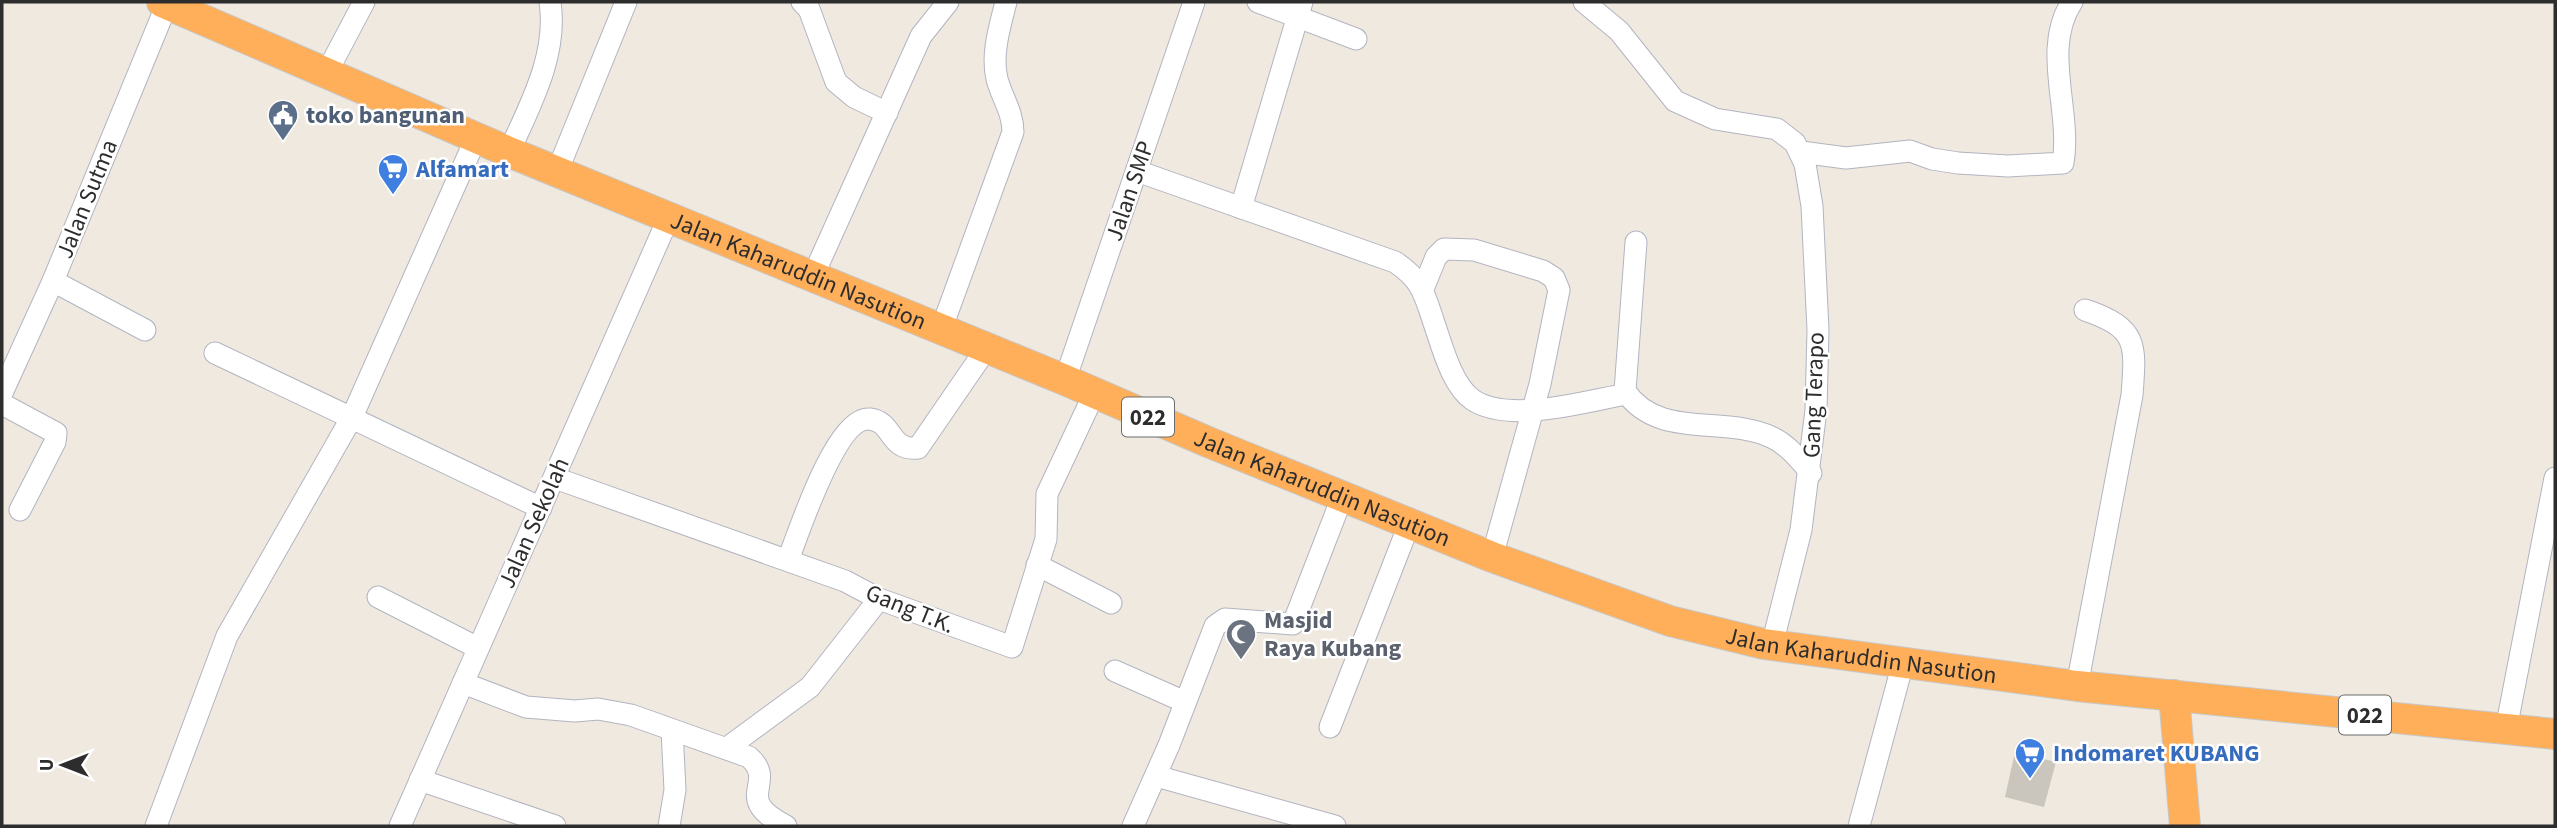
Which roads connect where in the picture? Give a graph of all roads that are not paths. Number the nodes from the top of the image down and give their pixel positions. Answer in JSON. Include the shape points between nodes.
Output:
{"nodes":[{"id":1,"x":364,"y":2,"type":"edge"},
{"id":2,"x":550,"y":2,"type":"edge"},
{"id":3,"x":626,"y":2,"type":"edge"},
{"id":4,"x":802,"y":2,"type":"edge"},
{"id":5,"x":948,"y":2,"type":"edge"},
{"id":6,"x":1006,"y":2,"type":"edge"},
{"id":7,"x":1194,"y":2,"type":"edge"},
{"id":8,"x":1258,"y":2,"type":"edge"},
{"id":9,"x":1584,"y":2,"type":"edge"},
{"id":10,"x":2072,"y":2,"type":"edge"},
{"id":11,"x":165,"y":3,"type":"edge"},
{"id":12,"x":1300,"y":9,"type":"edge"},
{"id":13,"x":1356,"y":39,"type":"dead end"},
{"id":14,"x":327,"y":72,"type":"junction"},
{"id":15,"x":887,"y":113,"type":"junction"},
{"id":16,"x":475,"y":138,"type":"junction"},
{"id":17,"x":1798,"y":148,"type":"junction"},
{"id":18,"x":509,"y":152,"type":"junction"},
{"id":19,"x":1137,"y":171,"type":"junction"},
{"id":20,"x":557,"y":172,"type":"junction"},
{"id":21,"x":1241,"y":208,"type":"junction"},
{"id":22,"x":668,"y":219,"type":"junction"},
{"id":23,"x":1636,"y":242,"type":"dead end"},
{"id":24,"x":813,"y":276,"type":"junction"},
{"id":25,"x":54,"y":281,"type":"junction"},
{"id":26,"x":1423,"y":289,"type":"junction"},
{"id":27,"x":2085,"y":310,"type":"dead end"},
{"id":28,"x":145,"y":330,"type":"dead end"},
{"id":29,"x":941,"y":330,"type":"junction"},
{"id":30,"x":986,"y":349,"type":"junction"},
{"id":31,"x":215,"y":353,"type":"dead end"},
{"id":32,"x":1065,"y":380,"type":"junction"},
{"id":33,"x":2,"y":393,"type":"edge"},
{"id":34,"x":1094,"y":394,"type":"junction"},
{"id":35,"x":1627,"y":394,"type":"junction"},
{"id":36,"x":2,"y":404,"type":"edge"},
{"id":37,"x":1532,"y":411,"type":"junction"},
{"id":38,"x":352,"y":417,"type":"junction"},
{"id":39,"x":1811,"y":473,"type":"junction"},
{"id":40,"x":555,"y":478,"type":"junction"},
{"id":41,"x":2555,"y":478,"type":"edge"},
{"id":42,"x":1343,"y":495,"type":"junction"},
{"id":43,"x":541,"y":508,"type":"junction"},
{"id":44,"x":20,"y":510,"type":"dead end"},
{"id":45,"x":1410,"y":522,"type":"junction"},
{"id":46,"x":1492,"y":557,"type":"junction"},
{"id":47,"x":788,"y":560,"type":"junction"},
{"id":48,"x":1037,"y":565,"type":"junction"},
{"id":49,"x":377,"y":597,"type":"dead end"},
{"id":50,"x":879,"y":598,"type":"junction"},
{"id":51,"x":1111,"y":603,"type":"dead end"},
{"id":52,"x":1772,"y":645,"type":"junction"},
{"id":53,"x":478,"y":648,"type":"junction"},
{"id":54,"x":1902,"y":663,"type":"junction"},
{"id":55,"x":1115,"y":670,"type":"dead end"},
{"id":56,"x":463,"y":682,"type":"junction"},
{"id":57,"x":2077,"y":685,"type":"junction"},
{"id":58,"x":2174,"y":695,"type":"junction"},
{"id":59,"x":1185,"y":702,"type":"junction"},
{"id":60,"x":1330,"y":727,"type":"dead end"},
{"id":61,"x":673,"y":730,"type":"junction"},
{"id":62,"x":2506,"y":730,"type":"junction"},
{"id":63,"x":2555,"y":734,"type":"edge"},
{"id":64,"x":727,"y":748,"type":"junction"},
{"id":65,"x":1156,"y":776,"type":"junction"},
{"id":66,"x":420,"y":780,"type":"junction"},
{"id":67,"x":156,"y":826,"type":"edge"},
{"id":68,"x":400,"y":826,"type":"edge"},
{"id":69,"x":555,"y":826,"type":"edge"},
{"id":70,"x":669,"y":826,"type":"edge"},
{"id":71,"x":786,"y":826,"type":"edge"},
{"id":72,"x":1133,"y":826,"type":"edge"},
{"id":73,"x":1335,"y":826,"type":"edge"},
{"id":74,"x":1859,"y":826,"type":"edge"},
{"id":75,"x":2185,"y":826,"type":"edge"}],
"edges":[{"from":1,"to":14,"type":"street"},
{"from":2,"to":18,"type":"street","via":[[550,42],[541,81]]},
{"from":3,"to":20,"type":"street"},
{"from":4,"to":15,"type":"street","via":[[809,9],[836,82]]},
{"from":5,"to":15,"type":"street","via":[[921,36]]},
{"from":6,"to":29,"type":"street","via":[[995,64],[1013,118],[1013,132]]},
{"from":7,"to":19,"type":"street","name":"Jalan SMP"},
{"from":8,"to":12,"type":"street"},
{"from":9,"to":17,"type":"street","via":[[1619,31],[1675,101],[1715,119],[1777,129]]},
{"from":10,"to":17,"type":"street","via":[[2060,25],[2063,163],[1958,163],[1910,151],[1846,158]]},
{"from":11,"to":14,"type":"highway","name":"Jalan Kaharuddin Nasution","number":"022"},
{"from":11,"to":25,"type":"street","name":"Jalan Sutma"},
{"from":12,"to":13,"type":"street"},
{"from":12,"to":21,"type":"street"},
{"from":14,"to":16,"type":"highway","name":"Jalan Kaharuddin Nasution","number":"022"},
{"from":15,"to":24,"type":"street"},
{"from":16,"to":18,"type":"highway","name":"Jalan Kaharuddin Nasution","number":"022"},
{"from":16,"to":38,"type":"street"},
{"from":17,"to":39,"type":"street","name":"Gang Terapo","via":[[1812,206],[1818,330]]},
{"from":18,"to":20,"type":"highway","name":"Jalan Kaharuddin Nasution","number":"022"},
{"from":19,"to":21,"type":"street"},
{"from":19,"to":32,"type":"street","name":"Jalan SMP"},
{"from":20,"to":22,"type":"highway","name":"Jalan Kaharuddin Nasution","number":"022"},
{"from":21,"to":26,"type":"street","via":[[1395,262],[1415,276]]},
{"from":22,"to":24,"type":"highway","name":"Jalan Kaharuddin Nasution","number":"022"},
{"from":22,"to":40,"type":"street","name":"Jalan Sekolah"},
{"from":23,"to":35,"type":"street"},
{"from":24,"to":29,"type":"highway","name":"Jalan Kaharuddin Nasution","number":"022"},
{"from":25,"to":28,"type":"street"},
{"from":25,"to":33,"type":"street","name":"Jalan Sutma"},
{"from":26,"to":37,"type":"street","via":[[1446,357],[1471,399],[1490,408]]},
{"from":26,"to":37,"type":"street","via":[[1444,249],[1474,250],[1554,278],[1559,290],[1557,310]]},
{"from":27,"to":57,"type":"street","via":[[2129,334],[2135,357]]},
{"from":29,"to":30,"type":"highway","name":"Jalan Kaharuddin Nasution","number":"022"},
{"from":30,"to":32,"type":"highway","name":"Jalan Kaharuddin Nasution","number":"022"},
{"from":30,"to":47,"type":"street","via":[[918,448],[906,449],[894,442],[874,419],[861,419],[849,428],[828,461]]},
{"from":31,"to":38,"type":"street"},
{"from":32,"to":34,"type":"highway","name":"Jalan Kaharuddin Nasution","number":"022"},
{"from":34,"to":42,"type":"highway","name":"Jalan Kaharuddin Nasution","number":"022"},
{"from":34,"to":48,"type":"street","name":"Gang T.K.","via":[[1047,494],[1045,539]]},
{"from":35,"to":37,"type":"street"},
{"from":35,"to":39,"type":"street","via":[[1634,405],[1652,416],[1769,436],[1788,448]]},
{"from":36,"to":44,"type":"street","via":[[56,433]]},
{"from":37,"to":46,"type":"street"},
{"from":38,"to":43,"type":"street"},
{"from":38,"to":67,"type":"street","via":[[227,636]]},
{"from":39,"to":52,"type":"street","name":"Gang Terapo"},
{"from":40,"to":43,"type":"street","name":"Jalan Sekolah"},
{"from":40,"to":47,"type":"street","name":"Gang T.K."},
{"from":41,"to":62,"type":"street"},
{"from":42,"to":45,"type":"highway","name":"Jalan Kaharuddin Nasution","number":"022"},
{"from":42,"to":59,"type":"street","via":[[1293,624],[1219,621]]},
{"from":43,"to":53,"type":"street","name":"Jalan Sekolah"},
{"from":45,"to":46,"type":"highway","name":"Jalan Kaharuddin Nasution","number":"022"},
{"from":45,"to":60,"type":"street"},
{"from":46,"to":52,"type":"highway","name":"Jalan Kaharuddin Nasution","number":"022","via":[[1670,621]]},
{"from":47,"to":50,"type":"street","name":"Gang T.K."},
{"from":48,"to":50,"type":"street","name":"Gang T.K.","via":[[1012,647]]},
{"from":48,"to":51,"type":"street"},
{"from":49,"to":53,"type":"street"},
{"from":50,"to":64,"type":"street","via":[[810,687]]},
{"from":52,"to":54,"type":"highway","name":"Jalan Kaharuddin Nasution","number":"022"},
{"from":53,"to":56,"type":"street","name":"Jalan Sekolah"},
{"from":54,"to":57,"type":"highway","name":"Jalan Kaharuddin Nasution","number":"022"},
{"from":54,"to":74,"type":"street"},
{"from":55,"to":59,"type":"street"},
{"from":56,"to":61,"type":"street","via":[[527,707],[598,709]]},
{"from":56,"to":66,"type":"street","name":"Jalan Sekolah"},
{"from":57,"to":58,"type":"highway","name":"Jalan Kaharuddin Nasution","number":"022"},
{"from":58,"to":62,"type":"highway","number":"022"},
{"from":58,"to":75,"type":"highway"},
{"from":59,"to":65,"type":"street"},
{"from":61,"to":64,"type":"street"},
{"from":61,"to":70,"type":"street","via":[[675,790]]},
{"from":62,"to":63,"type":"highway","number":"022"},
{"from":64,"to":71,"type":"street","via":[[756,763],[760,810]]},
{"from":65,"to":72,"type":"street"},
{"from":65,"to":73,"type":"street"},
{"from":66,"to":68,"type":"street","name":"Jalan Sekolah"},
{"from":66,"to":69,"type":"street"}]}
